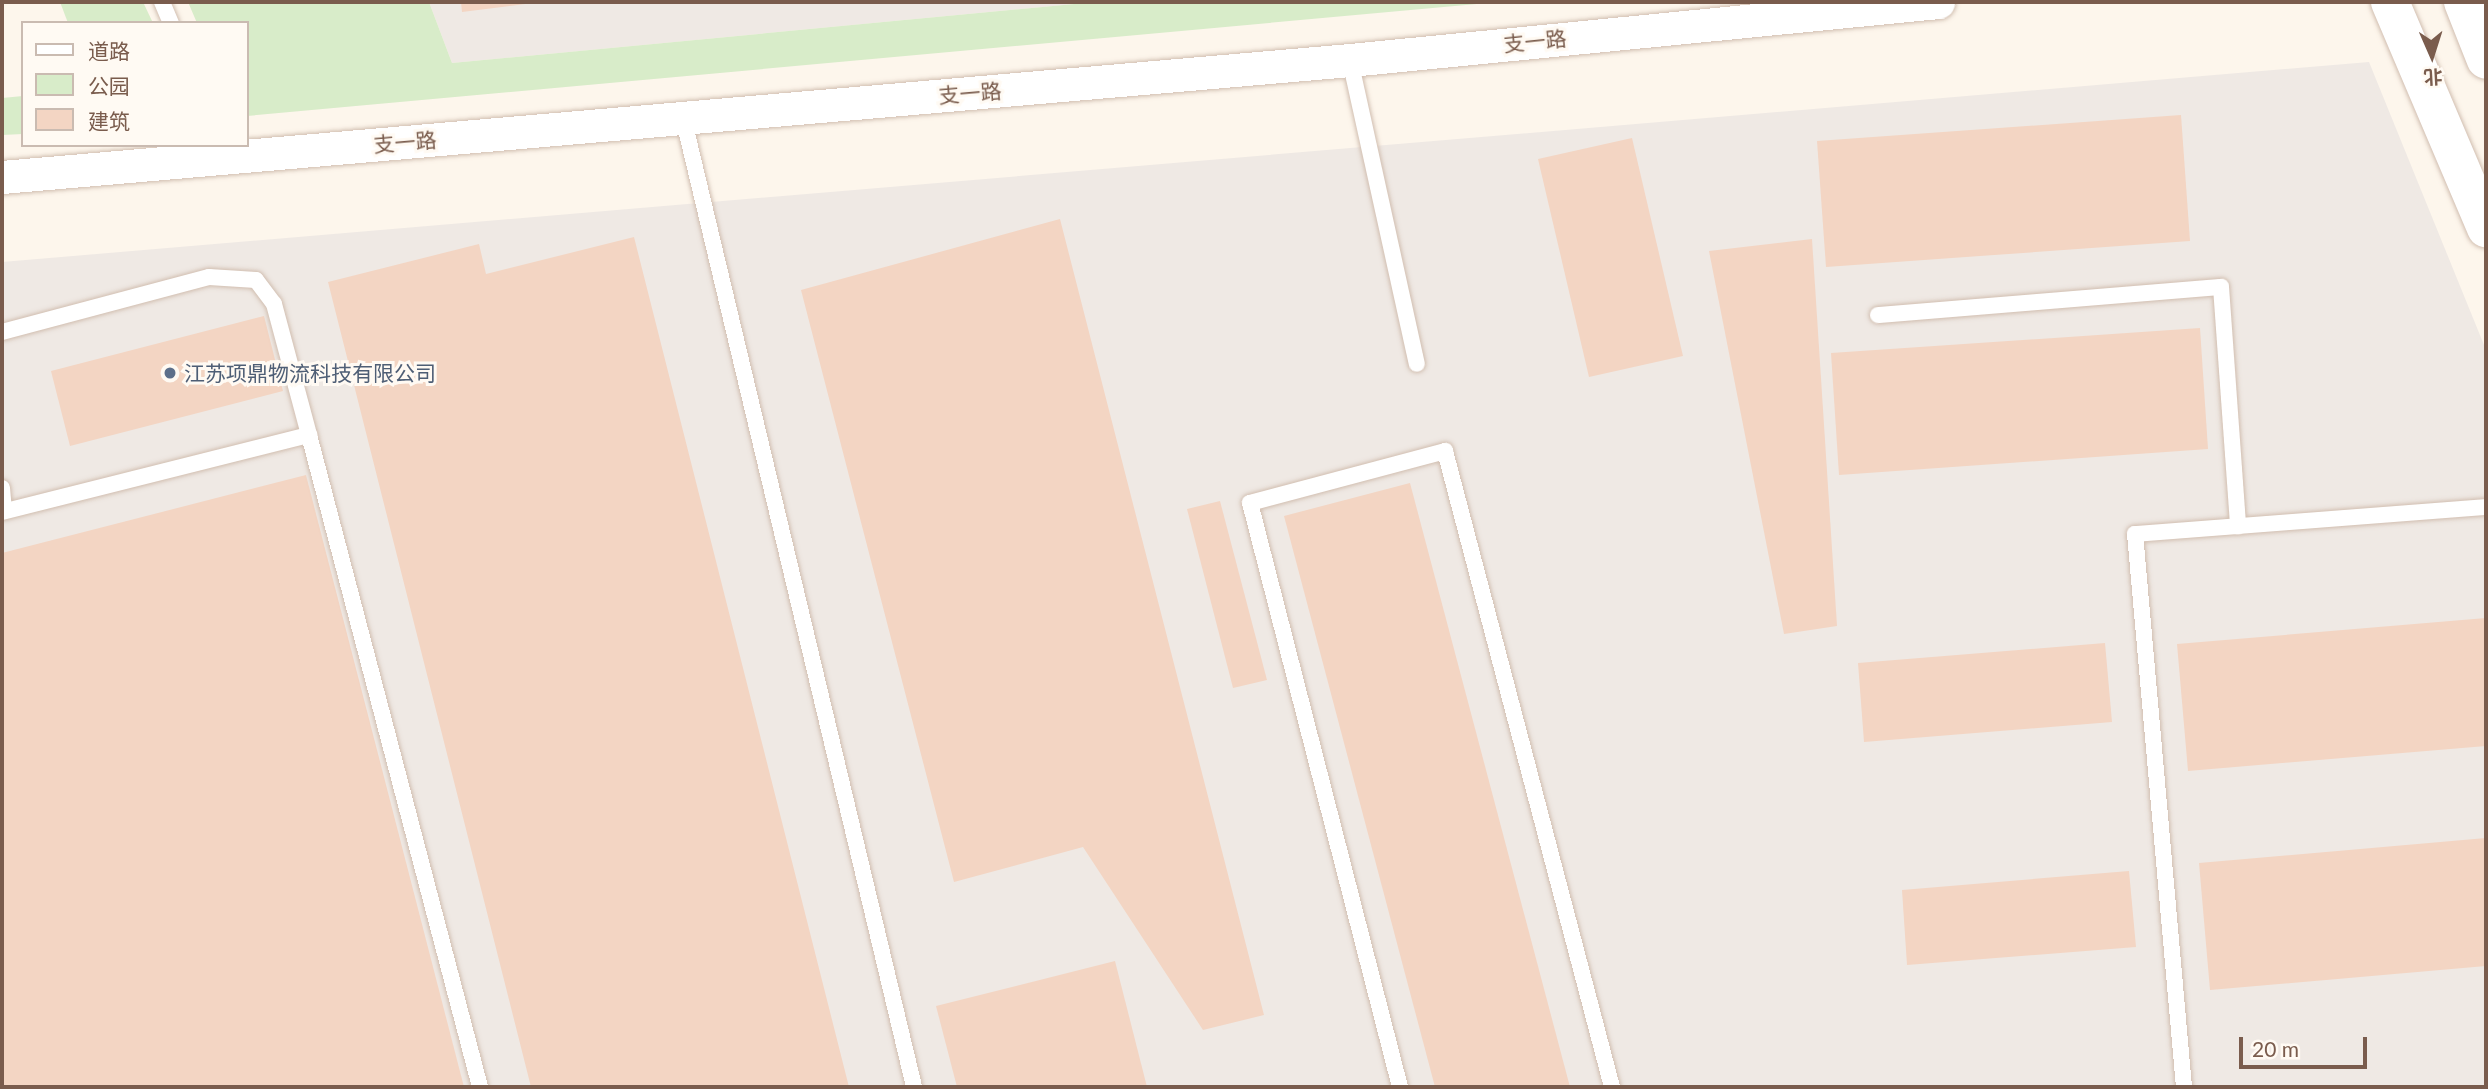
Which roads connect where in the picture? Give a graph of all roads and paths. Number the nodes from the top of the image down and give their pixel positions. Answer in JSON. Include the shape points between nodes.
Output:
{"nodes":[{"id":1,"x":162,"y":2,"type":"edge"},
{"id":2,"x":1938,"y":2,"type":"edge"},
{"id":3,"x":2390,"y":2,"type":"edge"},
{"id":4,"x":2463,"y":2,"type":"edge"},
{"id":5,"x":170,"y":21,"type":"edge"},
{"id":6,"x":1350,"y":60,"type":"junction"},
{"id":7,"x":2486,"y":60,"type":"edge"},
{"id":8,"x":683,"y":117,"type":"junction"},
{"id":9,"x":227,"y":151,"type":"edge"},
{"id":10,"x":2,"y":177,"type":"edge"},
{"id":11,"x":2486,"y":228,"type":"edge"},
{"id":12,"x":1878,"y":315,"type":"dead end"},
{"id":13,"x":2,"y":331,"type":"edge"},
{"id":14,"x":1417,"y":364,"type":"dead end"},
{"id":15,"x":309,"y":435,"type":"junction"},
{"id":16,"x":2,"y":488,"type":"edge"},
{"id":17,"x":2486,"y":507,"type":"edge"},
{"id":18,"x":3,"y":511,"type":"edge"},
{"id":19,"x":2238,"y":526,"type":"junction"},
{"id":20,"x":480,"y":1087,"type":"edge"},
{"id":21,"x":914,"y":1087,"type":"edge"},
{"id":22,"x":1400,"y":1087,"type":"edge"},
{"id":23,"x":1612,"y":1087,"type":"edge"},
{"id":24,"x":2184,"y":1087,"type":"edge"}],
"edges":[{"from":1,"to":5,"type":"lane"},
{"from":2,"to":6,"type":"street","name":"支一路"},
{"from":3,"to":11,"type":"main road"},
{"from":4,"to":7,"type":"main road"},
{"from":6,"to":8,"type":"street","name":"支一路"},
{"from":6,"to":14,"type":"lane"},
{"from":8,"to":9,"type":"street","name":"支一路"},
{"from":8,"to":21,"type":"lane"},
{"from":9,"to":10,"type":"street","name":"支一路"},
{"from":12,"to":19,"type":"lane","via":[[2221,287]]},
{"from":13,"to":15,"type":"lane","via":[[209,277],[256,280],[274,304]]},
{"from":15,"to":18,"type":"lane"},
{"from":15,"to":20,"type":"lane"},
{"from":16,"to":18,"type":"lane"},
{"from":17,"to":19,"type":"lane"},
{"from":19,"to":24,"type":"lane","via":[[2135,534]]},
{"from":22,"to":23,"type":"lane","via":[[1250,503],[1445,451]]}]}
